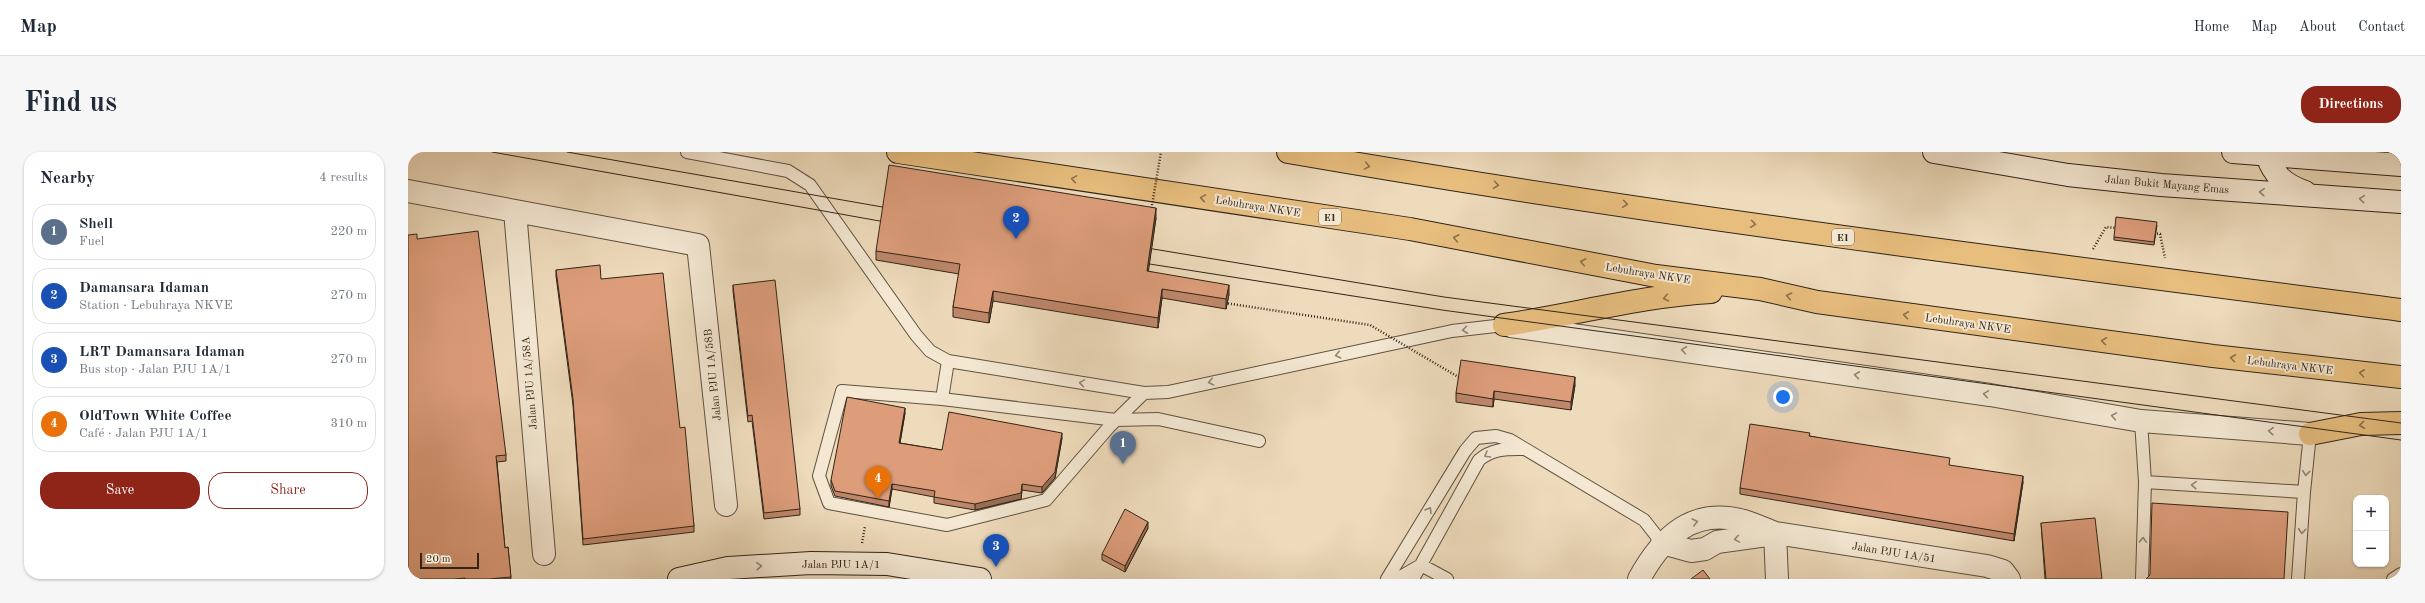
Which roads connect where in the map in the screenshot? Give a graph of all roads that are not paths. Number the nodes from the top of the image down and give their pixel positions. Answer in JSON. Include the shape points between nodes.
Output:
{"nodes":[{"id":1,"x":687,"y":152,"type":"edge"},
{"id":2,"x":898,"y":152,"type":"edge"},
{"id":3,"x":1288,"y":152,"type":"edge"},
{"id":4,"x":1934,"y":152,"type":"edge"},
{"id":5,"x":2008,"y":152,"type":"edge"},
{"id":6,"x":2232,"y":152,"type":"edge"},
{"id":7,"x":2267,"y":153,"type":"edge"},
{"id":8,"x":2401,"y":165,"type":"edge"},
{"id":9,"x":2068,"y":175,"type":"junction"},
{"id":10,"x":408,"y":191,"type":"edge"},
{"id":11,"x":2315,"y":195,"type":"junction"},
{"id":12,"x":2401,"y":202,"type":"edge"},
{"id":13,"x":515,"y":211,"type":"junction"},
{"id":14,"x":1760,"y":289,"type":"junction"},
{"id":15,"x":2401,"y":310,"type":"edge"},
{"id":16,"x":1504,"y":325,"type":"junction"},
{"id":17,"x":948,"y":361,"type":"junction"},
{"id":18,"x":2401,"y":377,"type":"edge"},
{"id":19,"x":1144,"y":393,"type":"junction"},
{"id":20,"x":942,"y":400,"type":"junction"},
{"id":21,"x":1116,"y":420,"type":"junction"},
{"id":22,"x":2141,"y":421,"type":"junction"},
{"id":23,"x":2401,"y":423,"type":"edge"},
{"id":24,"x":2310,"y":434,"type":"junction"},
{"id":25,"x":1259,"y":441,"type":"dead end"},
{"id":26,"x":1524,"y":449,"type":"junction"},
{"id":27,"x":2145,"y":482,"type":"junction"},
{"id":28,"x":2304,"y":492,"type":"junction"},
{"id":29,"x":726,"y":505,"type":"dead end"},
{"id":30,"x":1415,"y":533,"type":"junction"},
{"id":31,"x":1775,"y":533,"type":"junction"},
{"id":32,"x":1662,"y":543,"type":"junction"},
{"id":33,"x":544,"y":554,"type":"dead end"},
{"id":34,"x":1421,"y":565,"type":"junction"},
{"id":35,"x":2401,"y":574,"type":"edge"},
{"id":36,"x":1412,"y":576,"type":"edge"},
{"id":37,"x":679,"y":579,"type":"edge"},
{"id":38,"x":980,"y":579,"type":"edge"},
{"id":39,"x":1387,"y":579,"type":"edge"},
{"id":40,"x":1397,"y":579,"type":"edge"},
{"id":41,"x":1447,"y":579,"type":"edge"},
{"id":42,"x":1639,"y":579,"type":"edge"},
{"id":43,"x":1777,"y":579,"type":"edge"},
{"id":44,"x":2009,"y":579,"type":"edge"},
{"id":45,"x":2144,"y":579,"type":"edge"},
{"id":46,"x":2298,"y":579,"type":"edge"},
{"id":47,"x":2393,"y":579,"type":"edge"}],
"edges":[{"from":1,"to":17,"type":"lane","via":[[788,171],[810,185],[916,335],[930,351]]},
{"from":14,"to":2,"type":"highway","name":"Lebuhraya NKVE","number":"E1","one_way":true,"via":[[1656,276],[1410,229]]},
{"from":3,"to":15,"type":"highway","number":"E1","one_way":true,"via":[[1885,243]]},
{"from":4,"to":9,"type":"street","name":"Jalan Bukit Mayang Emas"},
{"from":5,"to":9,"type":"street"},
{"from":6,"to":7,"type":"street"},
{"from":7,"to":8,"type":"street"},
{"from":7,"to":11,"type":"street","via":[[2271,167],[2282,181],[2298,190]]},
{"from":11,"to":9,"type":"street","name":"Jalan Bukit Mayang Emas","one_way":true,"via":[[2161,185]]},
{"from":10,"to":13,"type":"street"},
{"from":12,"to":11,"type":"street","name":"Jalan Bukit Mayang Emas","one_way":true},
{"from":13,"to":29,"type":"street","name":"Jalan PJU 1A/58B","via":[[698,245]]},
{"from":13,"to":33,"type":"street","name":"Jalan PJU 1A/58A"},
{"from":14,"to":16,"type":"highway","one_way":true,"via":[[1685,294],[1589,308]]},
{"from":18,"to":14,"type":"highway","name":"Lebuhraya NKVE","number":"E1","one_way":true,"via":[[2213,356],[1902,314],[1817,302]]},
{"from":16,"to":19,"type":"lane","one_way":true,"via":[[1452,331],[1168,392]]},
{"from":22,"to":16,"type":"street","one_way":true,"via":[[1990,394]]},
{"from":19,"to":17,"type":"lane","one_way":true},
{"from":17,"to":20,"type":"lane"},
{"from":19,"to":21,"type":"lane"},
{"from":20,"to":21,"type":"lane"},
{"from":20,"to":21,"type":"lane","via":[[842,391],[819,476],[829,503],[947,525],[1046,500]]},
{"from":21,"to":25,"type":"lane","via":[[1158,419]]},
{"from":24,"to":22,"type":"street","one_way":true},
{"from":22,"to":27,"type":"lane"},
{"from":23,"to":24,"type":"highway","one_way":true,"via":[[2361,424]]},
{"from":24,"to":28,"type":"lane","one_way":true},
{"from":30,"to":26,"type":"lane","one_way":true,"via":[[1465,451],[1476,438],[1496,436],[1510,440]]},
{"from":26,"to":32,"type":"lane","via":[[1644,520]]},
{"from":26,"to":34,"type":"lane","one_way":true,"via":[[1501,449],[1487,453],[1479,460]]},
{"from":28,"to":27,"type":"lane","one_way":true},
{"from":45,"to":27,"type":"lane","one_way":true},
{"from":28,"to":46,"type":"lane","one_way":true},
{"from":30,"to":36,"type":"lane","via":[[1410,555]]},
{"from":30,"to":39,"type":"lane"},
{"from":31,"to":32,"type":"street","one_way":true,"via":[[1718,542],[1705,549],[1691,551]]},
{"from":32,"to":31,"type":"street","one_way":true,"via":[[1685,524],[1713,518],[1743,521]]},
{"from":31,"to":43,"type":"street"},
{"from":31,"to":44,"type":"street","name":"Jalan PJU 1A/51","via":[[1987,566],[2003,571]]},
{"from":32,"to":42,"type":"street"},
{"from":34,"to":36,"type":"lane"},
{"from":34,"to":41,"type":"lane"},
{"from":35,"to":47,"type":"lane"},
{"from":36,"to":40,"type":"lane"},
{"from":37,"to":38,"type":"street","name":"Jalan PJU 1A/1","one_way":true,"via":[[728,568],[811,563],[886,564]]}]}
